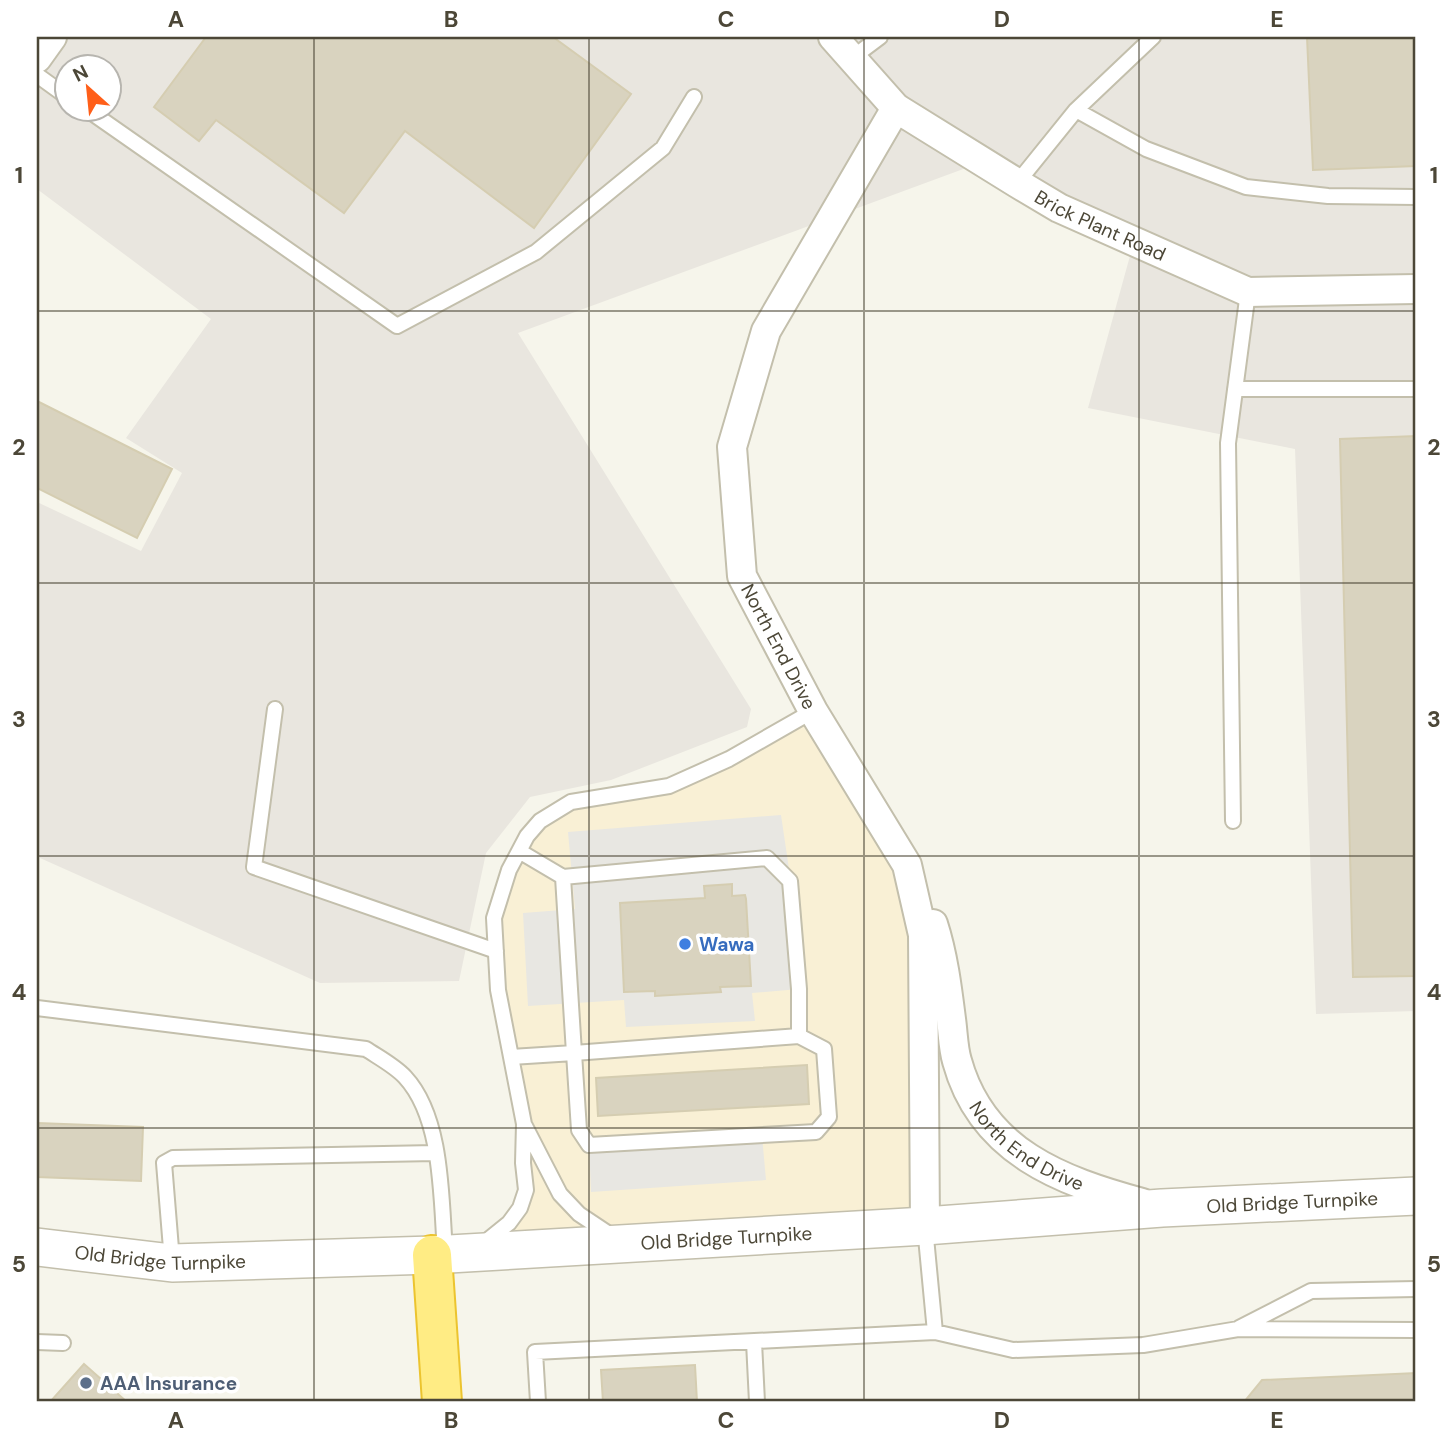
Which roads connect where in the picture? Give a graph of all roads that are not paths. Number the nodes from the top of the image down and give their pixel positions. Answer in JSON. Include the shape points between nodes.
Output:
{"nodes":[{"id":1,"x":880,"y":37,"type":"edge"},
{"id":2,"x":1153,"y":37,"type":"edge"},
{"id":3,"x":843,"y":47,"type":"edge"},
{"id":4,"x":37,"y":75,"type":"edge"},
{"id":5,"x":52,"y":86,"type":"edge"},
{"id":6,"x":694,"y":97,"type":"dead end"},
{"id":7,"x":896,"y":108,"type":"junction"},
{"id":8,"x":1076,"y":110,"type":"junction"},
{"id":9,"x":105,"y":122,"type":"edge"},
{"id":10,"x":1017,"y":183,"type":"junction"},
{"id":11,"x":1416,"y":197,"type":"edge"},
{"id":12,"x":1416,"y":289,"type":"edge"},
{"id":13,"x":1248,"y":292,"type":"junction"},
{"id":14,"x":1236,"y":389,"type":"junction"},
{"id":15,"x":1416,"y":389,"type":"edge"},
{"id":16,"x":275,"y":709,"type":"dead end"},
{"id":17,"x":813,"y":711,"type":"junction"},
{"id":18,"x":1233,"y":821,"type":"dead end"},
{"id":19,"x":519,"y":851,"type":"junction"},
{"id":20,"x":907,"y":864,"type":"junction"},
{"id":21,"x":563,"y":877,"type":"junction"},
{"id":22,"x":496,"y":951,"type":"junction"},
{"id":23,"x":37,"y":1008,"type":"edge"},
{"id":24,"x":799,"y":1036,"type":"junction"},
{"id":25,"x":574,"y":1053,"type":"junction"},
{"id":26,"x":512,"y":1057,"type":"junction"},
{"id":27,"x":524,"y":1124,"type":"junction"},
{"id":28,"x":435,"y":1153,"type":"junction"},
{"id":29,"x":1416,"y":1196,"type":"edge"},
{"id":30,"x":1162,"y":1208,"type":"junction"},
{"id":31,"x":925,"y":1226,"type":"junction"},
{"id":32,"x":622,"y":1242,"type":"junction"},
{"id":33,"x":37,"y":1247,"type":"edge"},
{"id":34,"x":451,"y":1253,"type":"junction"},
{"id":35,"x":173,"y":1263,"type":"junction"},
{"id":36,"x":1416,"y":1289,"type":"edge"},
{"id":37,"x":1238,"y":1329,"type":"junction"},
{"id":38,"x":1416,"y":1330,"type":"edge"},
{"id":39,"x":935,"y":1332,"type":"junction"},
{"id":40,"x":37,"y":1342,"type":"edge"},
{"id":41,"x":754,"y":1342,"type":"junction"},
{"id":42,"x":63,"y":1343,"type":"dead end"},
{"id":43,"x":442,"y":1402,"type":"edge"},
{"id":44,"x":538,"y":1402,"type":"edge"},
{"id":45,"x":757,"y":1402,"type":"edge"}],
"edges":[{"from":1,"to":3,"type":"lane"},
{"from":2,"to":8,"type":"lane"},
{"from":3,"to":7,"type":"street","name":"Brick Plant Road"},
{"from":4,"to":5,"type":"lane"},
{"from":6,"to":9,"type":"lane","via":[[663,148],[536,252],[397,326]]},
{"from":7,"to":10,"type":"street","name":"Brick Plant Road"},
{"from":7,"to":17,"type":"street","name":"North End Drive","via":[[766,331],[732,447],[741,576]]},
{"from":8,"to":10,"type":"lane"},
{"from":8,"to":11,"type":"lane","via":[[1146,149],[1245,187],[1328,196]]},
{"from":10,"to":13,"type":"street","name":"Brick Plant Road","via":[[1059,208]]},
{"from":12,"to":13,"type":"street","name":"Brick Plant Road"},
{"from":13,"to":14,"type":"lane"},
{"from":14,"to":15,"type":"lane"},
{"from":14,"to":18,"type":"lane","via":[[1228,443]]},
{"from":16,"to":22,"type":"lane","via":[[254,867]]},
{"from":17,"to":19,"type":"lane","via":[[729,759],[669,786],[571,802],[540,821]]},
{"from":17,"to":20,"type":"street","name":"North End Drive"},
{"from":19,"to":21,"type":"lane"},
{"from":19,"to":22,"type":"lane","via":[[494,918]]},
{"from":20,"to":30,"type":"street","name":"North End Drive","via":[[941,949],[957,1061],[988,1126],[1031,1161],[1084,1187]]},
{"from":20,"to":31,"type":"street","name":"North End Drive","via":[[923,936]]},
{"from":21,"to":24,"type":"lane","via":[[767,858],[790,881]]},
{"from":21,"to":25,"type":"lane"},
{"from":22,"to":26,"type":"lane","via":[[498,990]]},
{"from":23,"to":28,"type":"lane","via":[[366,1049],[405,1077],[428,1113]]},
{"from":24,"to":25,"type":"lane"},
{"from":24,"to":25,"type":"lane","via":[[824,1049],[830,1117],[816,1132],[589,1145],[579,1130]]},
{"from":25,"to":26,"type":"lane"},
{"from":26,"to":27,"type":"lane"},
{"from":27,"to":32,"type":"lane","via":[[560,1194],[579,1214]]},
{"from":27,"to":34,"type":"lane","via":[[526,1190],[520,1208],[509,1223]]},
{"from":28,"to":34,"type":"lane"},
{"from":28,"to":35,"type":"lane","via":[[173,1158],[164,1163]]},
{"from":29,"to":30,"type":"street","name":"Old Bridge Turnpike"},
{"from":30,"to":31,"type":"street","name":"Old Bridge Turnpike"},
{"from":31,"to":32,"type":"street","name":"Old Bridge Turnpike"},
{"from":31,"to":39,"type":"lane"},
{"from":32,"to":34,"type":"street","name":"Old Bridge Turnpike"},
{"from":33,"to":35,"type":"street","name":"Old Bridge Turnpike"},
{"from":34,"to":35,"type":"street","name":"Old Bridge Turnpike"},
{"from":34,"to":43,"type":"highway"},
{"from":36,"to":37,"type":"lane","via":[[1311,1291]]},
{"from":37,"to":38,"type":"lane"},
{"from":37,"to":39,"type":"lane","via":[[1143,1345],[1013,1350]]},
{"from":39,"to":41,"type":"lane"},
{"from":40,"to":42,"type":"lane"},
{"from":41,"to":44,"type":"lane","via":[[535,1352]]},
{"from":41,"to":45,"type":"lane"}]}
